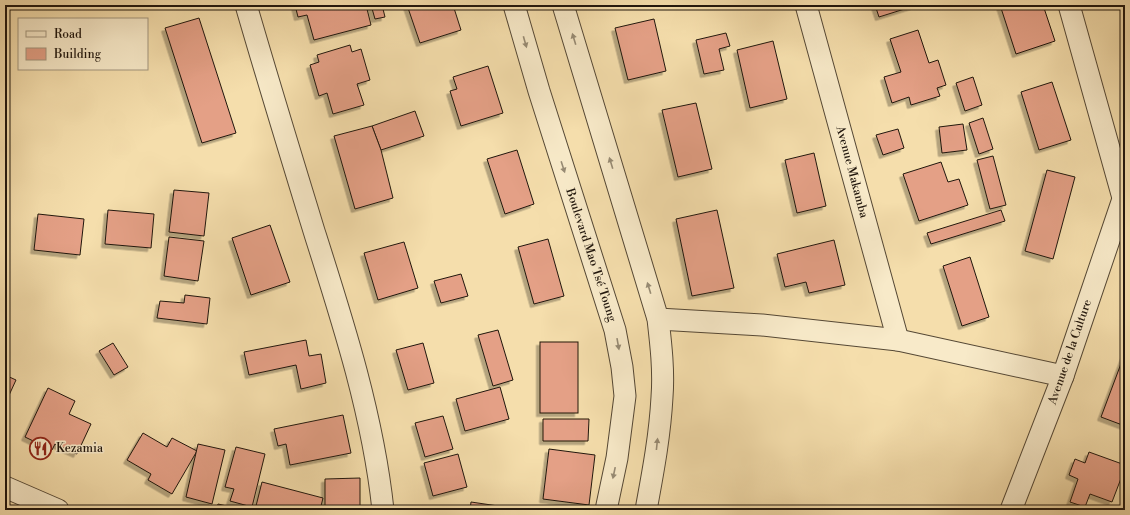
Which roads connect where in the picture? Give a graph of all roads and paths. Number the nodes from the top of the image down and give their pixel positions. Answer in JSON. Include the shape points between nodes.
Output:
{"nodes":[{"id":1,"x":246,"y":5,"type":"edge"},
{"id":2,"x":514,"y":5,"type":"edge"},
{"id":3,"x":563,"y":5,"type":"edge"},
{"id":4,"x":806,"y":5,"type":"edge"},
{"id":5,"x":1070,"y":5,"type":"edge"},
{"id":6,"x":1124,"y":196,"type":"edge"},
{"id":7,"x":658,"y":319,"type":"junction"},
{"id":8,"x":898,"y":340,"type":"junction"},
{"id":9,"x":1063,"y":376,"type":"junction"},
{"id":10,"x":5,"y":487,"type":"edge"},
{"id":11,"x":58,"y":510,"type":"edge"},
{"id":12,"x":383,"y":510,"type":"edge"},
{"id":13,"x":606,"y":510,"type":"edge"},
{"id":14,"x":646,"y":510,"type":"edge"},
{"id":15,"x":1011,"y":510,"type":"edge"}],
"edges":[{"from":1,"to":12,"type":"street","via":[[338,308],[365,410],[379,475]]},
{"from":2,"to":13,"type":"street","name":"Boulevard Mao Tsé Toung","one_way":true,"via":[[615,330],[622,367],[625,396],[617,458]]},
{"from":7,"to":3,"type":"street","one_way":true},
{"from":4,"to":8,"type":"street","name":"Avenue Makamba"},
{"from":5,"to":6,"type":"street"},
{"from":6,"to":9,"type":"street","name":"Avenue de la Culture"},
{"from":7,"to":8,"type":"street","via":[[762,326]]},
{"from":14,"to":7,"type":"street","one_way":true,"via":[[662,396]]},
{"from":8,"to":9,"type":"street"},
{"from":9,"to":15,"type":"street","name":"Avenue de la Culture"},
{"from":10,"to":11,"type":"street"}]}
